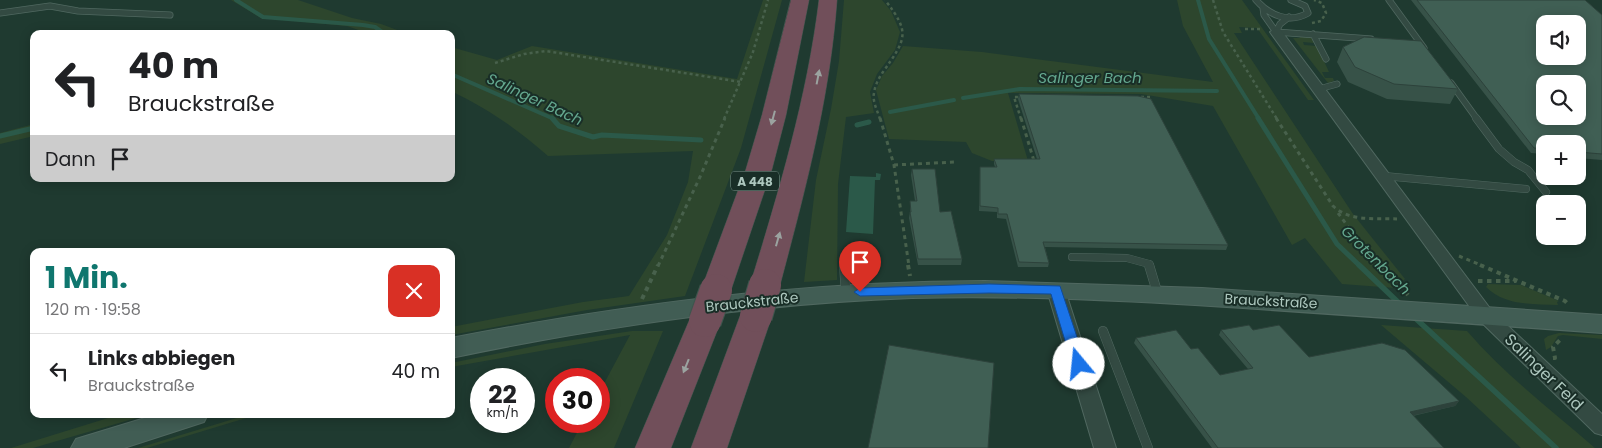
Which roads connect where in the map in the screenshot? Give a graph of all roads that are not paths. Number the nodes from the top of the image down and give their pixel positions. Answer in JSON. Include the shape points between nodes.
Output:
{"nodes":[{"id":1,"x":800,"y":0,"type":"edge"},
{"id":2,"x":828,"y":0,"type":"edge"},
{"id":3,"x":1292,"y":0,"type":"edge"},
{"id":4,"x":1309,"y":0,"type":"edge"},
{"id":5,"x":1389,"y":0,"type":"edge"},
{"id":6,"x":1260,"y":3,"type":"edge"},
{"id":7,"x":1308,"y":9,"type":"junction"},
{"id":8,"x":0,"y":13,"type":"edge"},
{"id":9,"x":170,"y":15,"type":"dead end"},
{"id":10,"x":1290,"y":17,"type":"junction"},
{"id":11,"x":1276,"y":32,"type":"junction"},
{"id":12,"x":1313,"y":34,"type":"junction"},
{"id":13,"x":1375,"y":39,"type":"edge"},
{"id":14,"x":1411,"y":42,"type":"edge"},
{"id":15,"x":1420,"y":43,"type":"junction"},
{"id":16,"x":1326,"y":58,"type":"dead end"},
{"id":17,"x":1431,"y":58,"type":"edge"},
{"id":18,"x":1448,"y":80,"type":"edge"},
{"id":19,"x":1337,"y":84,"type":"dead end"},
{"id":20,"x":1319,"y":89,"type":"junction"},
{"id":21,"x":1384,"y":176,"type":"junction"},
{"id":22,"x":1526,"y":189,"type":"dead end"},
{"id":23,"x":1546,"y":192,"type":"dead end"},
{"id":24,"x":1072,"y":257,"type":"dead end"},
{"id":25,"x":844,"y":260,"type":"dead end"},
{"id":26,"x":1056,"y":290,"type":"junction"},
{"id":27,"x":846,"y":293,"type":"junction"},
{"id":28,"x":1158,"y":295,"type":"junction"},
{"id":29,"x":1486,"y":316,"type":"junction"},
{"id":30,"x":1587,"y":328,"type":"edge"},
{"id":31,"x":1103,"y":331,"type":"dead end"},
{"id":32,"x":455,"y":347,"type":"edge"},
{"id":33,"x":181,"y":418,"type":"edge"},
{"id":34,"x":1602,"y":427,"type":"edge"},
{"id":35,"x":86,"y":448,"type":"edge"},
{"id":36,"x":652,"y":448,"type":"edge"},
{"id":37,"x":709,"y":448,"type":"edge"},
{"id":38,"x":1105,"y":448,"type":"edge"},
{"id":39,"x":1148,"y":448,"type":"edge"}],
"edges":[{"from":1,"to":36,"type":"highway","number":"A 448","one_way":true,"bridge":true,"via":[[764,151],[705,321]]},
{"from":37,"to":2,"type":"highway","number":"A 448","one_way":true,"bridge":true,"via":[[756,316],[794,183],[819,71]]},
{"from":3,"to":7,"type":"lane"},
{"from":4,"to":7,"type":"lane"},
{"from":5,"to":15,"type":"lane"},
{"from":6,"to":10,"type":"lane","via":[[1275,14]]},
{"from":6,"to":11,"type":"lane"},
{"from":7,"to":10,"type":"lane","via":[[1305,16]]},
{"from":8,"to":9,"type":"lane","via":[[50,6],[78,11]]},
{"from":10,"to":11,"type":"lane","via":[[1280,24]]},
{"from":11,"to":12,"type":"lane"},
{"from":11,"to":20,"type":"street"},
{"from":12,"to":13,"type":"lane"},
{"from":12,"to":16,"type":"lane"},
{"from":14,"to":15,"type":"lane"},
{"from":15,"to":17,"type":"lane"},
{"from":18,"to":23,"type":"lane","via":[[1499,148],[1528,170]]},
{"from":19,"to":20,"type":"lane"},
{"from":20,"to":21,"type":"street"},
{"from":21,"to":22,"type":"lane"},
{"from":21,"to":29,"type":"street"},
{"from":24,"to":28,"type":"lane","via":[[1127,258],[1149,264]]},
{"from":25,"to":27,"type":"lane"},
{"from":26,"to":27,"type":"street","name":"Brauckstraße"},
{"from":26,"to":28,"type":"street","name":"Brauckstraße"},
{"from":26,"to":38,"type":"street"},
{"from":27,"to":32,"type":"street","name":"Brauckstraße","via":[[638,314]]},
{"from":28,"to":29,"type":"street","name":"Brauckstraße"},
{"from":29,"to":30,"type":"street","name":"Brauckstraße"},
{"from":29,"to":34,"type":"street","name":"Salinger Feld"},
{"from":31,"to":39,"type":"lane"},
{"from":33,"to":35,"type":"street"}]}
